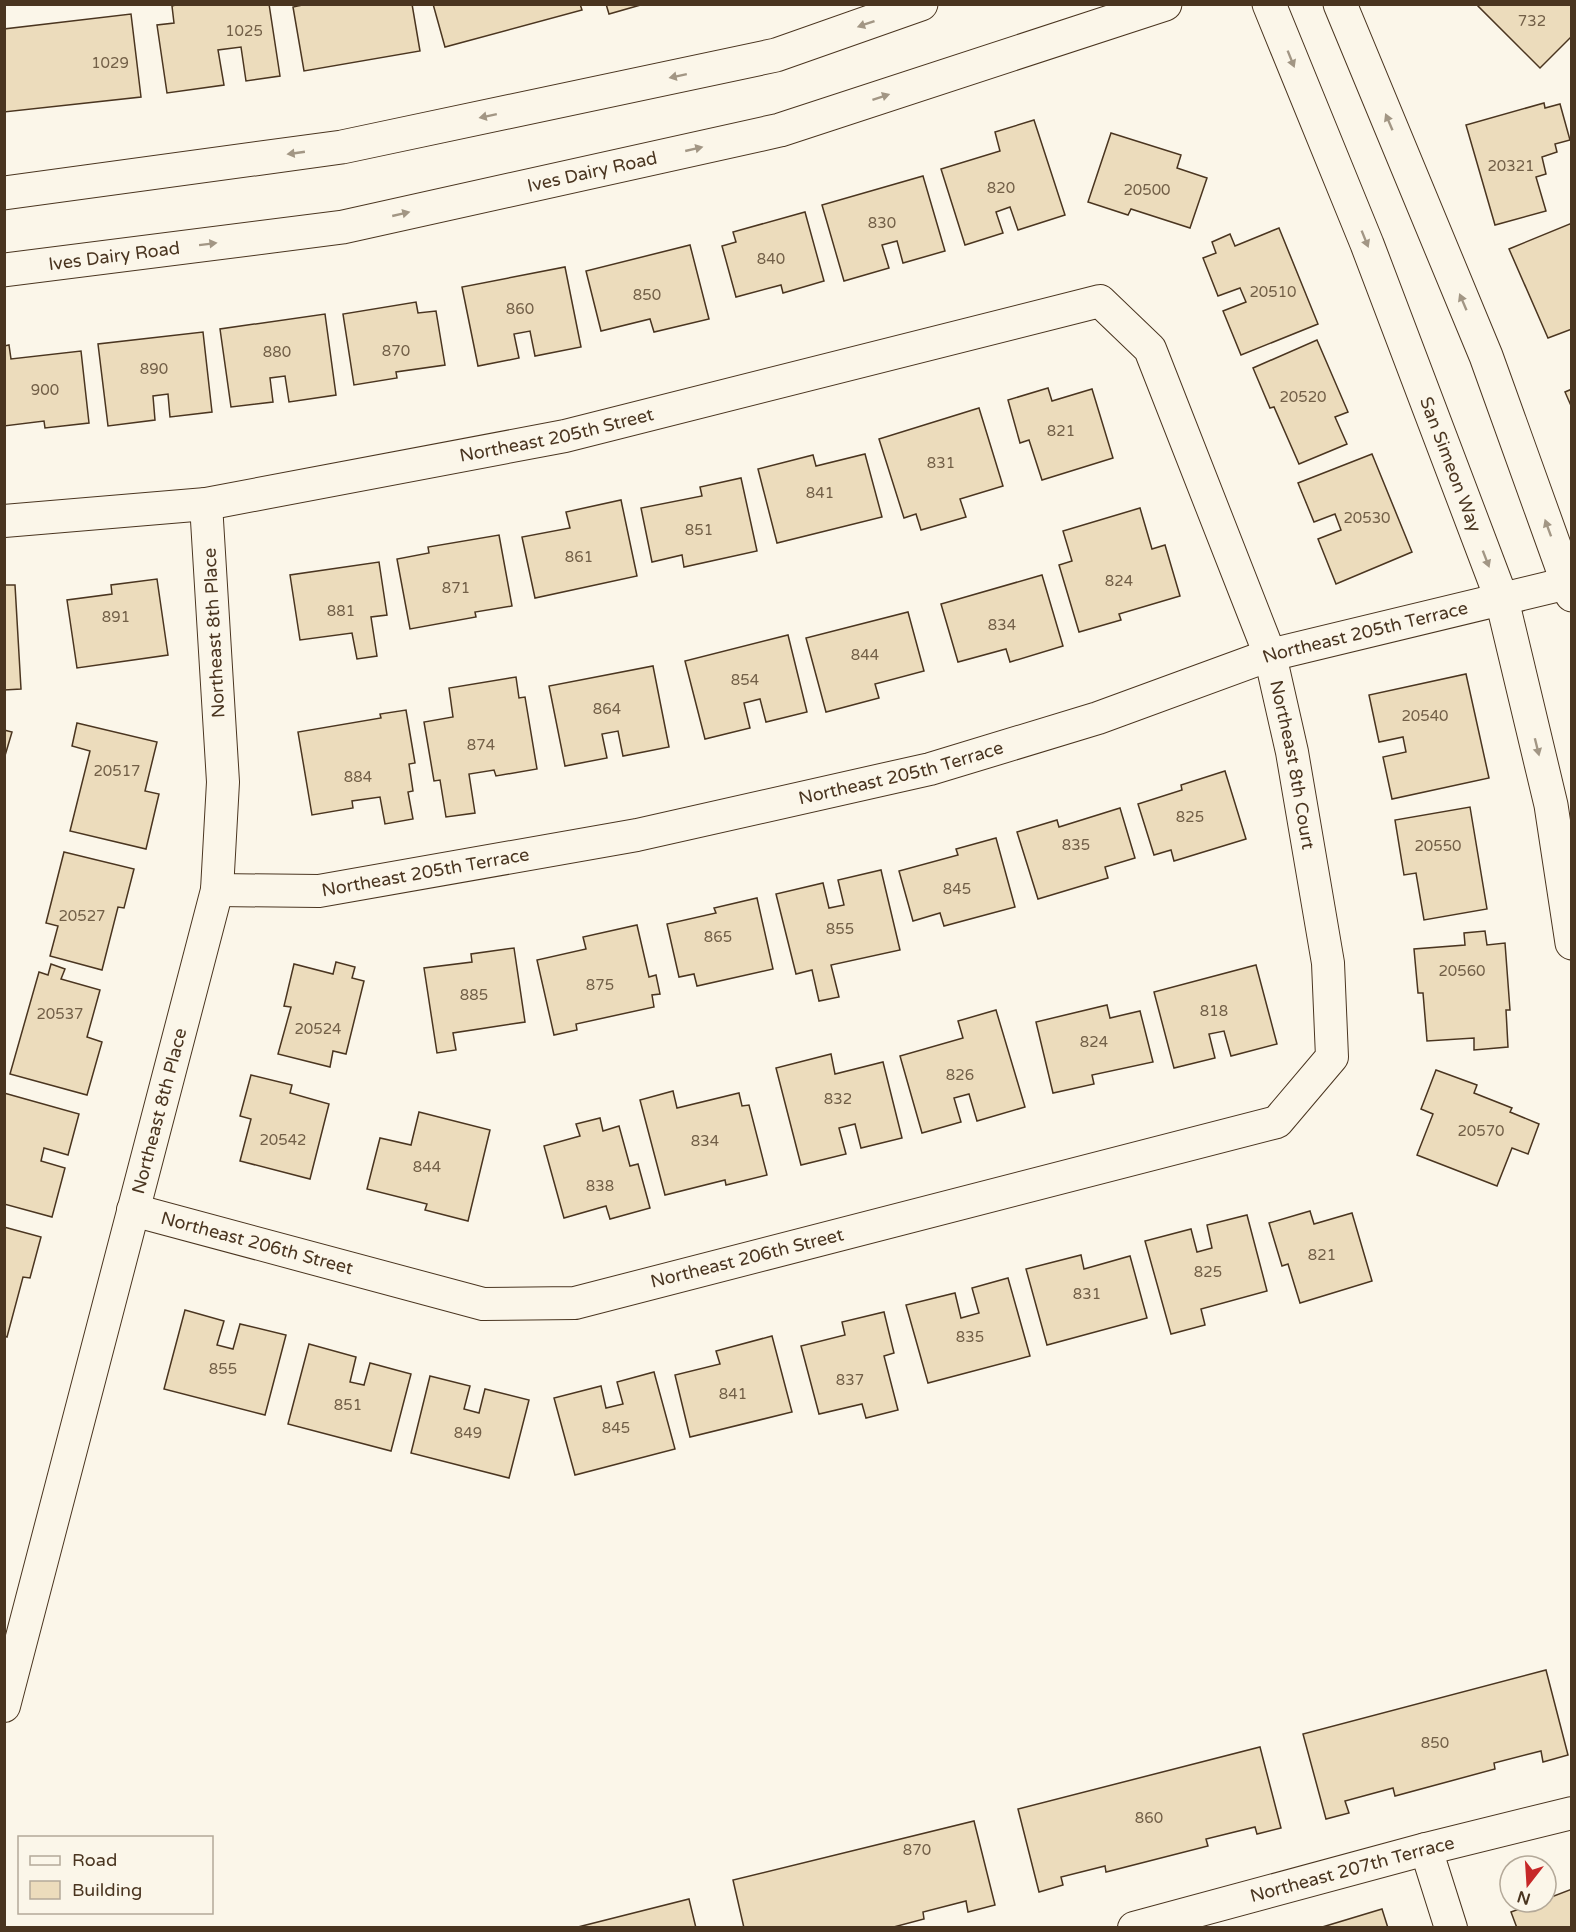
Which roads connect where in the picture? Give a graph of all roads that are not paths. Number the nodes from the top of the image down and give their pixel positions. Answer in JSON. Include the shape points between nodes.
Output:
{"nodes":[{"id":1,"x":921,"y":4,"type":"edge"},
{"id":2,"x":1165,"y":4,"type":"edge"},
{"id":3,"x":1269,"y":4,"type":"edge"},
{"id":4,"x":1340,"y":4,"type":"edge"},
{"id":5,"x":4,"y":193,"type":"edge"},
{"id":6,"x":4,"y":270,"type":"edge"},
{"id":7,"x":1100,"y":301,"type":"joint"},
{"id":8,"x":207,"y":504,"type":"junction"},
{"id":9,"x":4,"y":521,"type":"edge"},
{"id":10,"x":1570,"y":589,"type":"edge"},
{"id":11,"x":1502,"y":600,"type":"junction"},
{"id":12,"x":1270,"y":655,"type":"junction"},
{"id":13,"x":217,"y":890,"type":"junction"},
{"id":14,"x":1572,"y":943,"type":"edge"},
{"id":15,"x":1332,"y":1057,"type":"joint"},
{"id":16,"x":133,"y":1210,"type":"junction"},
{"id":17,"x":4,"y":1706,"type":"edge"},
{"id":18,"x":1572,"y":1813,"type":"edge"},
{"id":19,"x":1426,"y":1849,"type":"junction"},
{"id":20,"x":1134,"y":1928,"type":"edge"},
{"id":21,"x":1451,"y":1928,"type":"edge"}],
"edges":[{"from":1,"to":5,"type":"main road","one_way":true,"via":[[776,55],[342,147]]},
{"from":6,"to":2,"type":"main road","name":"Ives Dairy Road","one_way":true,"via":[[343,227],[780,130]]},
{"from":3,"to":11,"type":"main road","name":"San Simeon Way","one_way":true,"via":[[1367,244]]},
{"from":10,"to":4,"type":"main road","one_way":true,"via":[[1486,356]]},
{"from":7,"to":8,"type":"street","name":"Northeast 205th Street","via":[[565,436]]},
{"from":7,"to":12,"type":"street","name":"Northeast 8th Court","via":[[1150,349]]},
{"from":8,"to":9,"type":"street","name":"Northeast 205th Street"},
{"from":8,"to":13,"type":"street","name":"Northeast 8th Place","via":[[223,782]]},
{"from":10,"to":11,"type":"street","name":"Northeast 205th Terrace"},
{"from":11,"to":12,"type":"street","name":"Northeast 205th Terrace"},
{"from":11,"to":14,"type":"main road","name":"San Simeon Way","one_way":true,"via":[[1551,805]]},
{"from":12,"to":13,"type":"street","name":"Northeast 205th Terrace","via":[[1098,718],[930,769],[637,835],[319,891]]},
{"from":12,"to":15,"type":"street","name":"Northeast 8th Court","via":[[1292,752],[1328,963]]},
{"from":13,"to":16,"type":"street","name":"Northeast 8th Place"},
{"from":15,"to":16,"type":"street","name":"Northeast 206th Street","via":[[1277,1122],[574,1303],[483,1304]]},
{"from":16,"to":17,"type":"street","name":"Northeast 8th Place"},
{"from":18,"to":19,"type":"street","name":"Northeast 207th Terrace"},
{"from":19,"to":20,"type":"street","name":"Northeast 207th Terrace"},
{"from":19,"to":21,"type":"street"}]}
